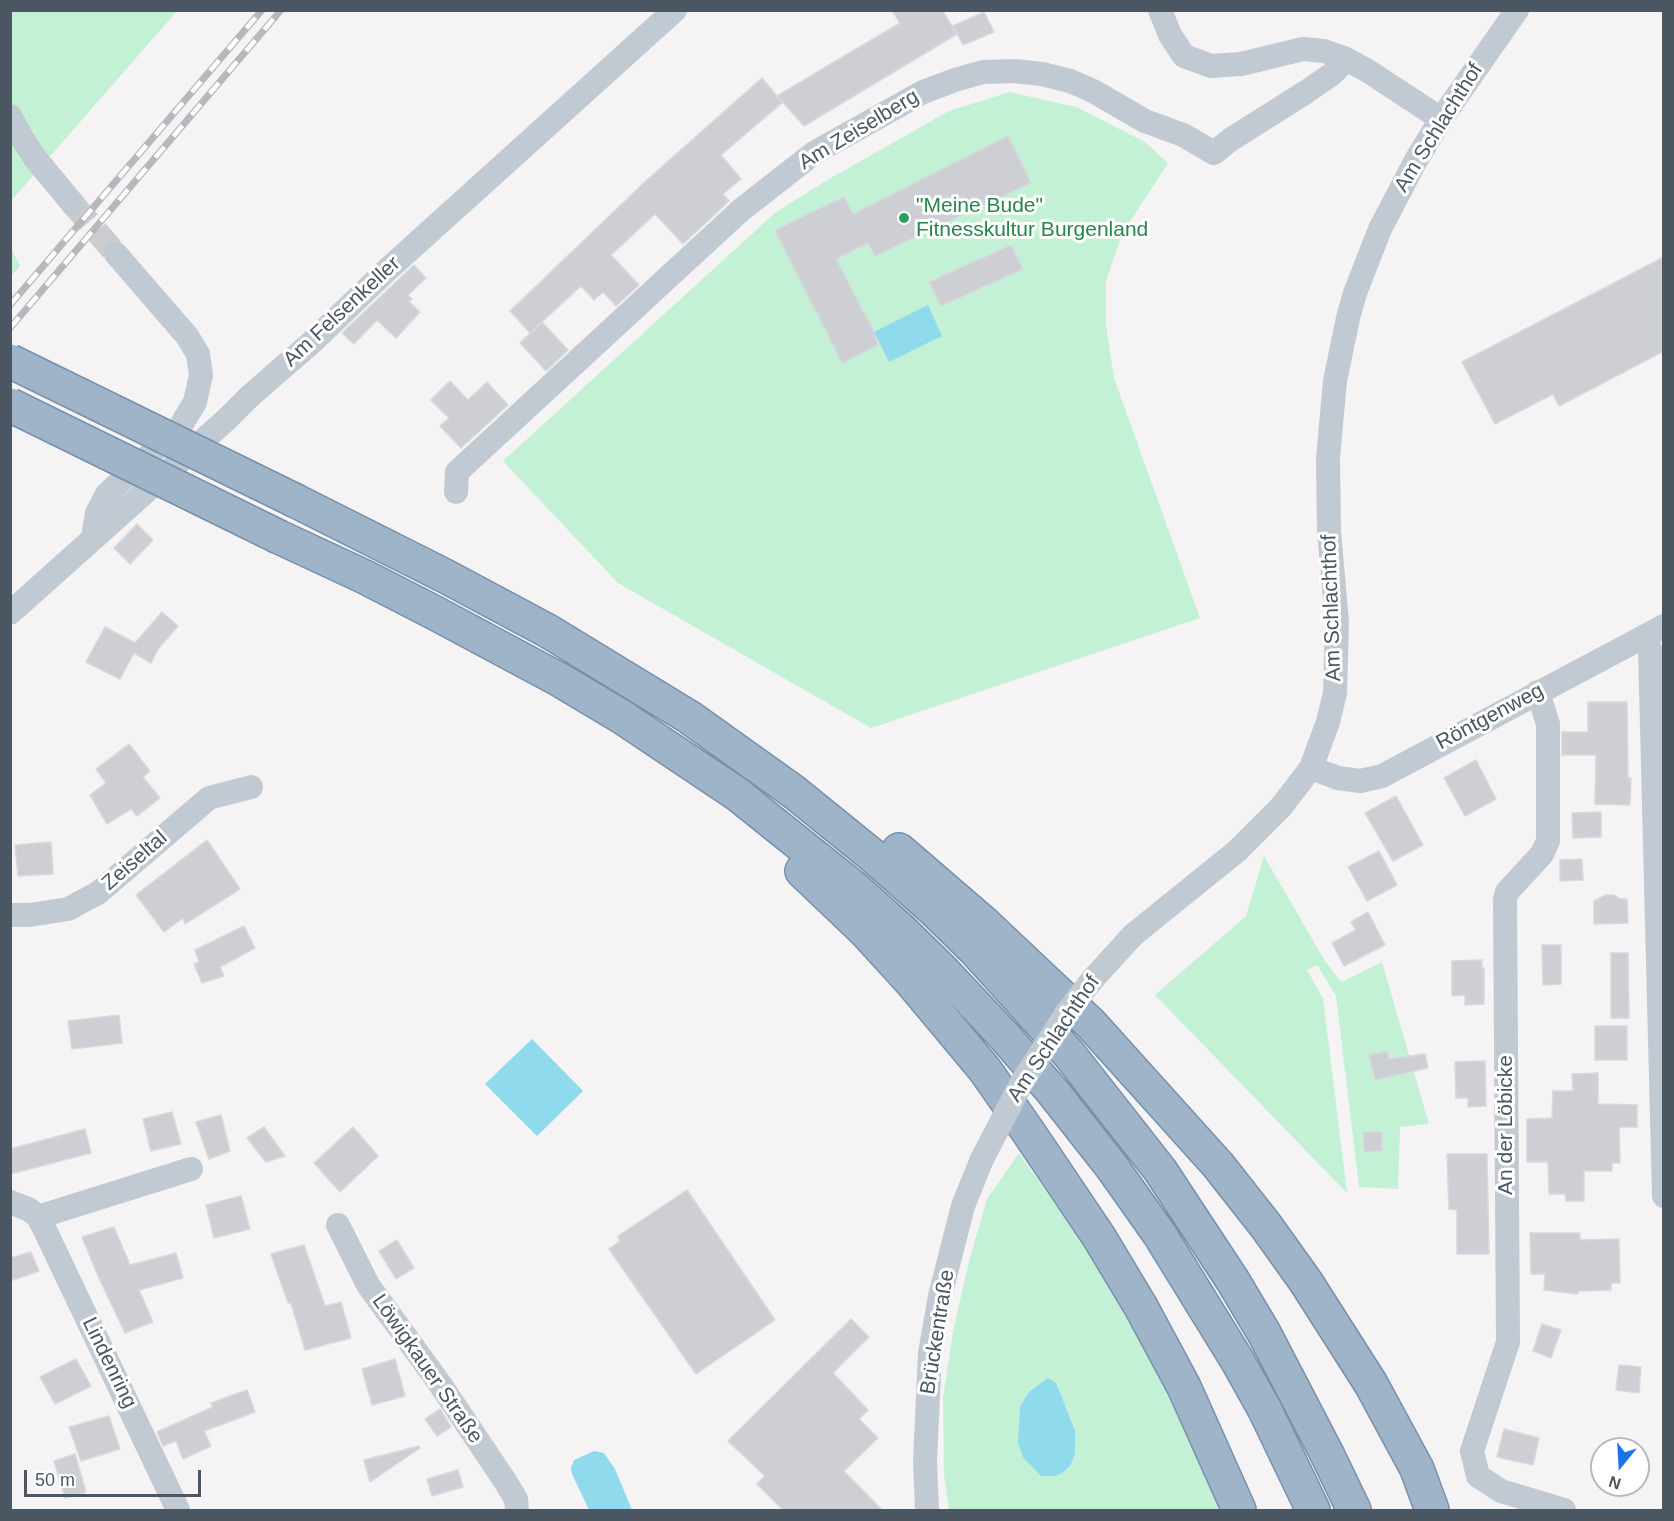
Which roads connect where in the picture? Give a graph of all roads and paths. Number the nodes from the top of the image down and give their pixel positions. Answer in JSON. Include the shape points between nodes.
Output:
{"nodes":[{"id":1,"x":675,"y":10,"type":"edge"},
{"id":2,"x":1160,"y":10,"type":"edge"},
{"id":3,"x":1517,"y":10,"type":"edge"},
{"id":4,"x":1344,"y":58,"type":"junction"},
{"id":5,"x":10,"y":116,"type":"edge"},
{"id":6,"x":1441,"y":119,"type":"junction"},
{"id":7,"x":73,"y":204,"type":"tunnel mouth"},
{"id":8,"x":116,"y":254,"type":"tunnel mouth"},
{"id":9,"x":10,"y":361,"type":"edge"},
{"id":10,"x":10,"y":405,"type":"edge"},
{"id":11,"x":456,"y":492,"type":"dead end"},
{"id":12,"x":93,"y":537,"type":"junction"},
{"id":13,"x":10,"y":613,"type":"edge"},
{"id":14,"x":1654,"y":631,"type":"edge"},
{"id":15,"x":1538,"y":692,"type":"junction"},
{"id":16,"x":1311,"y":768,"type":"junction"},
{"id":17,"x":251,"y":787,"type":"dead end"},
{"id":18,"x":794,"y":792,"type":"junction"},
{"id":19,"x":737,"y":794,"type":"junction"},
{"id":20,"x":10,"y":915,"type":"edge"},
{"id":21,"x":982,"y":1159,"type":"joint"},
{"id":22,"x":191,"y":1168,"type":"dead end"},
{"id":23,"x":1664,"y":1197,"type":"edge"},
{"id":24,"x":10,"y":1202,"type":"edge"},
{"id":25,"x":38,"y":1217,"type":"junction"},
{"id":26,"x":338,"y":1225,"type":"dead end"},
{"id":27,"x":178,"y":1510,"type":"edge"},
{"id":28,"x":518,"y":1510,"type":"edge"},
{"id":29,"x":927,"y":1510,"type":"edge"},
{"id":30,"x":1239,"y":1510,"type":"edge"},
{"id":31,"x":1313,"y":1510,"type":"edge"},
{"id":32,"x":1354,"y":1510,"type":"edge"},
{"id":33,"x":1432,"y":1510,"type":"edge"},
{"id":34,"x":1564,"y":1510,"type":"edge"}],
"edges":[{"from":1,"to":12,"type":"street","name":"Am Felsenkeller"},
{"from":2,"to":4,"type":"street","via":[[1184,56],[1211,66],[1241,64],[1303,49]]},
{"from":3,"to":6,"type":"street","name":"Am Schlachthof"},
{"from":4,"to":6,"type":"street"},
{"from":4,"to":11,"type":"street","name":"Am Zeiselberg","via":[[1332,74],[1214,153],[1183,135],[1145,121],[1094,91],[1042,74],[983,72],[923,92],[814,153],[741,210],[457,472]]},
{"from":5,"to":7,"type":"street","via":[[35,158]]},
{"from":6,"to":16,"type":"street","name":"Am Schlachthof","via":[[1380,229],[1355,293],[1341,347],[1330,420],[1327,490],[1337,622],[1335,693]]},
{"from":8,"to":12,"type":"street","via":[[187,336],[198,354],[201,375],[195,402],[180,427],[107,494],[97,513]]},
{"from":9,"to":18,"type":"highway","bridge":true,"via":[[296,501],[548,631],[689,717]]},
{"from":10,"to":19,"type":"highway","bridge":true,"via":[[365,577],[560,680]]},
{"from":12,"to":13,"type":"street","name":"Am Felsenkeller"},
{"from":14,"to":15,"type":"street","name":"Röntgenweg"},
{"from":14,"to":23,"type":"street","via":[[1650,649]]},
{"from":15,"to":16,"type":"street","name":"Röntgenweg","via":[[1382,776],[1360,781]]},
{"from":15,"to":34,"type":"street","name":"An der Löbicke","via":[[1548,724],[1548,841],[1505,899],[1508,1342],[1472,1451],[1478,1476],[1501,1491]]},
{"from":16,"to":21,"type":"street","name":"Am Schlachthof","bridge":true,"via":[[1281,807],[1237,851],[1133,935],[1092,980],[1022,1082]]},
{"from":17,"to":20,"type":"street","name":"Zeiseltal","via":[[209,798],[98,893],[78,904],[68,909]]},
{"from":18,"to":32,"type":"highway","via":[[873,855],[974,949],[1121,1117],[1233,1281],[1290,1382]]},
{"from":18,"to":33,"type":"highway","via":[[849,810],[924,870],[1091,1024],[1175,1116],[1218,1165],[1306,1282],[1371,1384],[1417,1469]]},
{"from":19,"to":30,"type":"highway","via":[[765,838],[866,932],[909,979],[985,1070],[1023,1124],[1141,1307],[1184,1387]]},
{"from":19,"to":31,"type":"highway","via":[[901,930],[1053,1092],[1112,1167],[1207,1308],[1265,1410]]},
{"from":21,"to":29,"type":"street","name":"Brückentraße","via":[[963,1206],[930,1353],[925,1452]]},
{"from":22,"to":25,"type":"street"},
{"from":24,"to":25,"type":"street"},
{"from":25,"to":27,"type":"street","name":"Lindenring"},
{"from":26,"to":28,"type":"street","name":"Löwigkauer Straße","via":[[368,1285],[505,1481]]}]}
